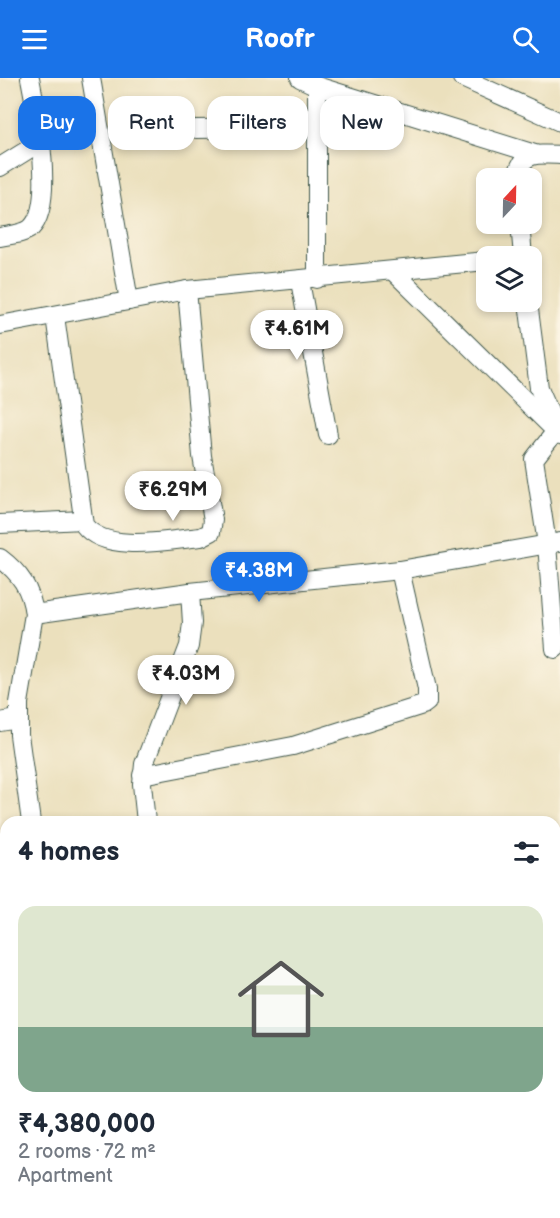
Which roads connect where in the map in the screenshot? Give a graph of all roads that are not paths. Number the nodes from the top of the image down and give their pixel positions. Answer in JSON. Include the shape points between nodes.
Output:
{"nodes":[{"id":1,"x":30,"y":78,"type":"edge"},
{"id":2,"x":91,"y":78,"type":"edge"},
{"id":3,"x":300,"y":78,"type":"edge"},
{"id":4,"x":462,"y":78,"type":"edge"},
{"id":5,"x":317,"y":86,"type":"junction"},
{"id":6,"x":33,"y":96,"type":"edge"},
{"id":7,"x":560,"y":122,"type":"edge"},
{"id":8,"x":316,"y":127,"type":"junction"},
{"id":9,"x":196,"y":129,"type":"dead end"},
{"id":10,"x":27,"y":150,"type":"edge"},
{"id":11,"x":42,"y":150,"type":"edge"},
{"id":12,"x":535,"y":154,"type":"junction"},
{"id":13,"x":560,"y":155,"type":"edge"},
{"id":14,"x":0,"y":167,"type":"edge"},
{"id":15,"x":518,"y":168,"type":"edge"},
{"id":16,"x":0,"y":237,"type":"edge"},
{"id":17,"x":476,"y":262,"type":"edge"},
{"id":18,"x":393,"y":271,"type":"junction"},
{"id":19,"x":309,"y":280,"type":"junction"},
{"id":20,"x":187,"y":290,"type":"junction"},
{"id":21,"x":129,"y":301,"type":"junction"},
{"id":22,"x":529,"y":312,"type":"edge"},
{"id":23,"x":55,"y":316,"type":"junction"},
{"id":24,"x":0,"y":326,"type":"edge"},
{"id":25,"x":559,"y":433,"type":"edge"},
{"id":26,"x":328,"y":435,"type":"dead end"},
{"id":27,"x":83,"y":520,"type":"junction"},
{"id":28,"x":0,"y":524,"type":"edge"},
{"id":29,"x":554,"y":543,"type":"edge"},
{"id":30,"x":0,"y":558,"type":"edge"},
{"id":31,"x":400,"y":570,"type":"junction"},
{"id":32,"x":190,"y":592,"type":"junction"},
{"id":33,"x":34,"y":614,"type":"junction"},
{"id":34,"x":555,"y":649,"type":"dead end"},
{"id":35,"x":18,"y":719,"type":"junction"},
{"id":36,"x":0,"y":722,"type":"edge"},
{"id":37,"x":142,"y":774,"type":"junction"},
{"id":38,"x":30,"y":816,"type":"edge"},
{"id":39,"x":146,"y":816,"type":"edge"}],
"edges":[{"from":1,"to":6,"type":"street"},
{"from":2,"to":21,"type":"street"},
{"from":3,"to":5,"type":"street"},
{"from":4,"to":7,"type":"street"},
{"from":5,"to":8,"type":"street"},
{"from":5,"to":12,"type":"street"},
{"from":8,"to":9,"type":"street"},
{"from":8,"to":19,"type":"street"},
{"from":10,"to":14,"type":"street"},
{"from":11,"to":16,"type":"street","via":[[42,196],[36,221],[26,231]]},
{"from":12,"to":13,"type":"street"},
{"from":12,"to":15,"type":"street","via":[[524,159]]},
{"from":17,"to":18,"type":"street"},
{"from":18,"to":19,"type":"street"},
{"from":18,"to":25,"type":"street"},
{"from":19,"to":20,"type":"street"},
{"from":19,"to":26,"type":"street"},
{"from":20,"to":21,"type":"street"},
{"from":20,"to":27,"type":"street","via":[[202,456],[213,520],[211,532],[201,537],[121,543],[89,532]]},
{"from":21,"to":23,"type":"street"},
{"from":22,"to":25,"type":"street","via":[[539,388]]},
{"from":23,"to":24,"type":"street"},
{"from":23,"to":27,"type":"street"},
{"from":25,"to":29,"type":"street","via":[[534,459]]},
{"from":27,"to":28,"type":"street"},
{"from":29,"to":31,"type":"street"},
{"from":29,"to":34,"type":"street"},
{"from":30,"to":33,"type":"street","via":[[25,583]]},
{"from":31,"to":32,"type":"street"},
{"from":31,"to":37,"type":"street","via":[[427,702],[293,746]]},
{"from":32,"to":33,"type":"street"},
{"from":32,"to":37,"type":"street","via":[[189,646]]},
{"from":33,"to":35,"type":"street"},
{"from":35,"to":36,"type":"street"},
{"from":35,"to":38,"type":"street"},
{"from":37,"to":39,"type":"street"}]}
